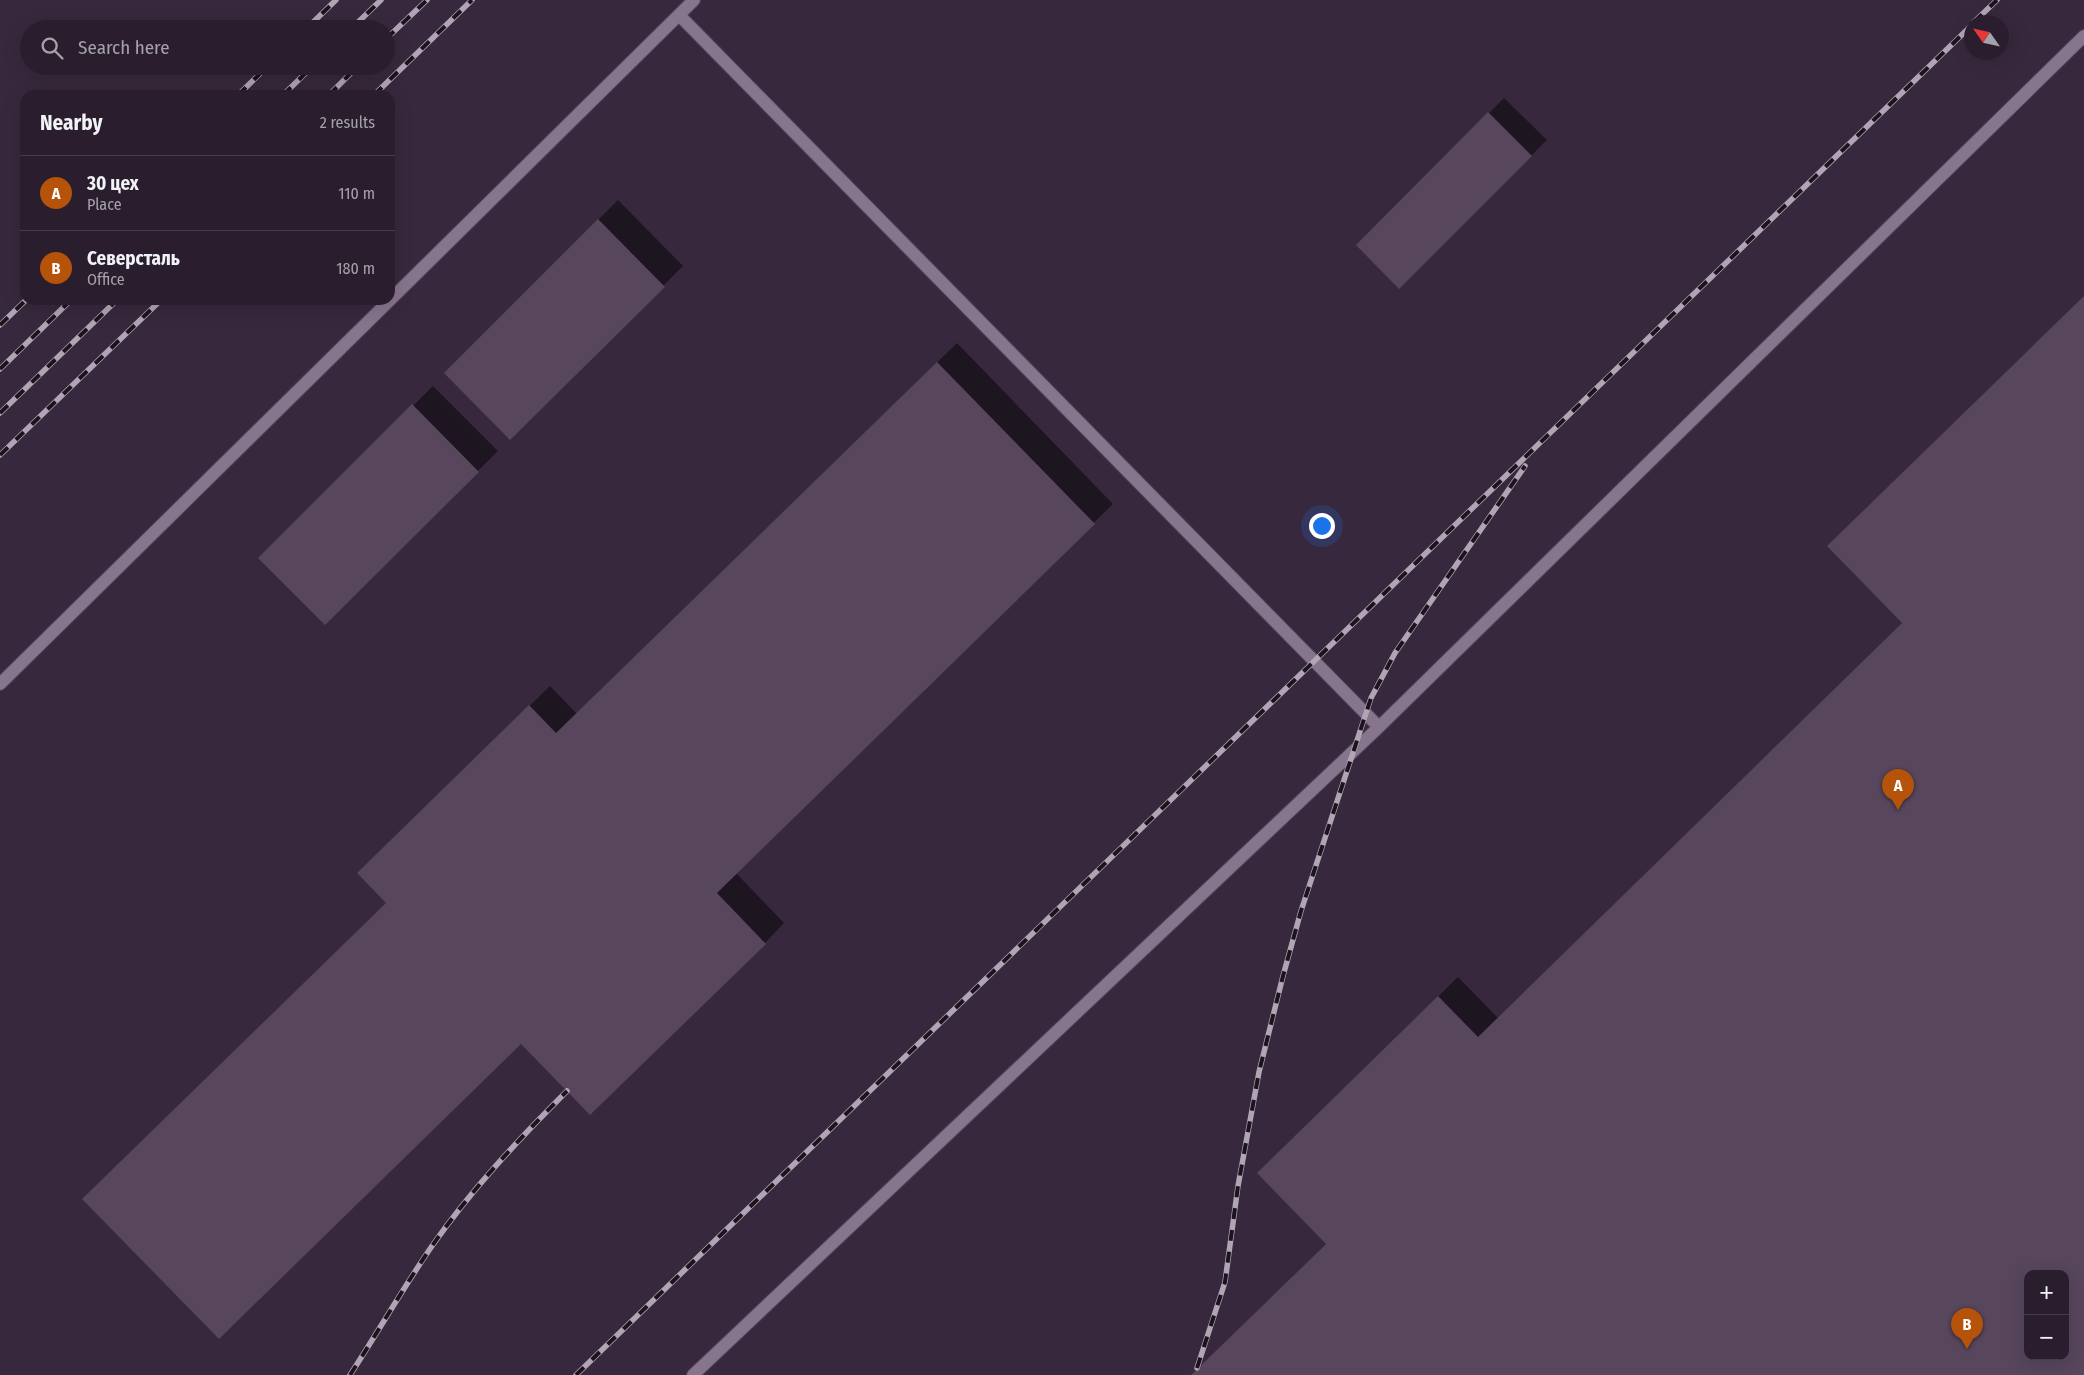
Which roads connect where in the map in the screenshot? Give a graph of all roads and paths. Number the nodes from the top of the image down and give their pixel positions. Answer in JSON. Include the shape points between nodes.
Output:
{"nodes":[{"id":1,"x":694,"y":0,"type":"edge"},
{"id":2,"x":679,"y":15,"type":"junction"},
{"id":3,"x":2084,"y":36,"type":"edge"},
{"id":4,"x":395,"y":295,"type":"edge"},
{"id":5,"x":385,"y":305,"type":"edge"},
{"id":6,"x":0,"y":684,"type":"edge"},
{"id":7,"x":1379,"y":727,"type":"junction"},
{"id":8,"x":693,"y":1375,"type":"edge"}],
"edges":[{"from":1,"to":2,"type":"lane"},
{"from":2,"to":4,"type":"lane"},
{"from":2,"to":7,"type":"lane"},
{"from":3,"to":7,"type":"lane"},
{"from":5,"to":6,"type":"lane"},
{"from":7,"to":8,"type":"lane"}]}
